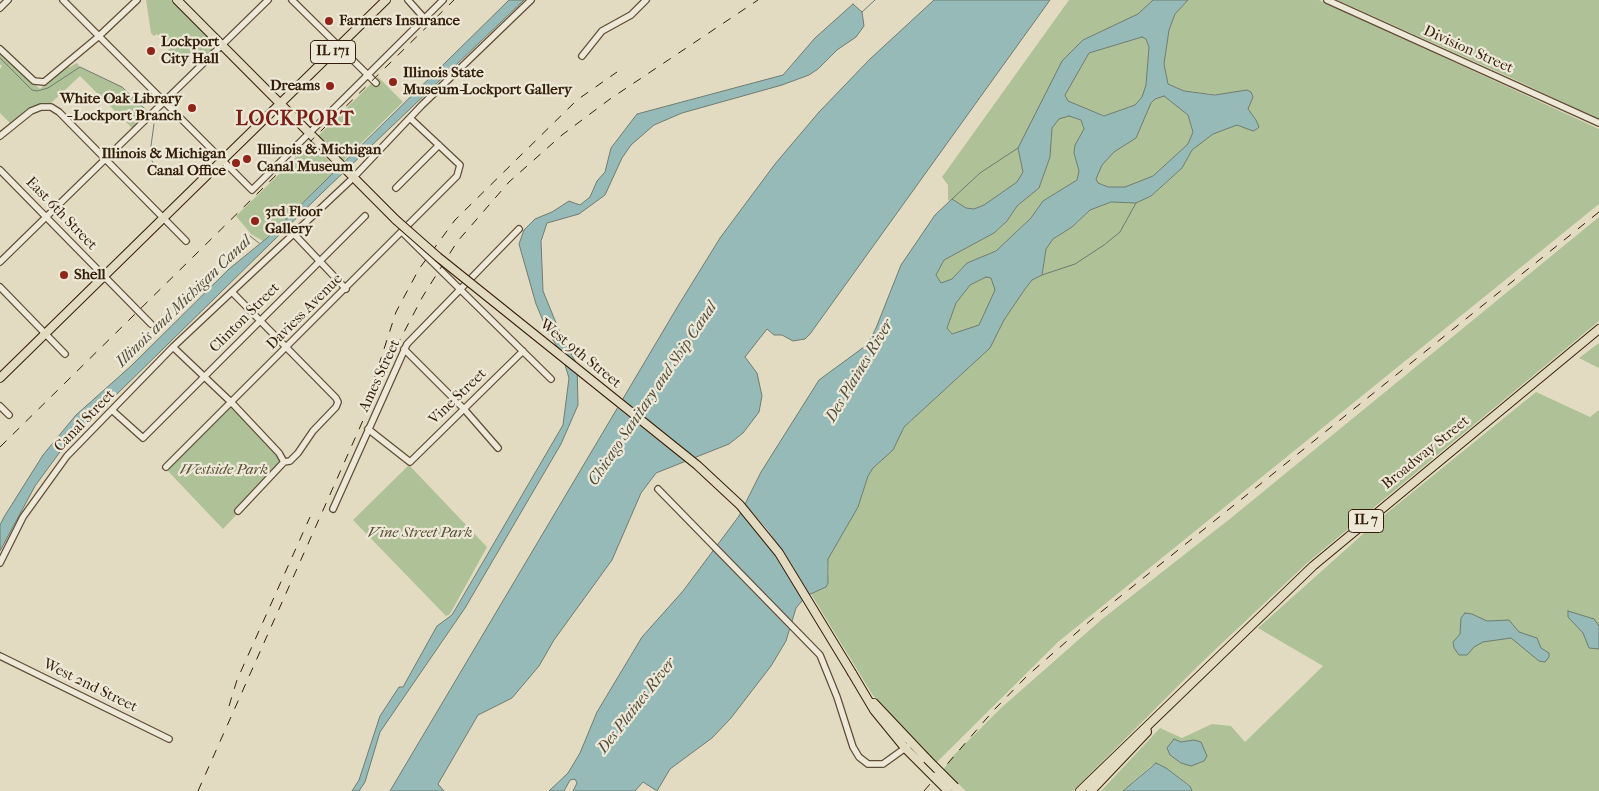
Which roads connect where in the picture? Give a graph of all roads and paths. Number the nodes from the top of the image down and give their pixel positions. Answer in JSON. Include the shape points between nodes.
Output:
{"nodes":[{"id":1,"x":8,"y":0,"type":"edge"},
{"id":2,"x":62,"y":0,"type":"edge"},
{"id":3,"x":137,"y":0,"type":"edge"},
{"id":4,"x":177,"y":0,"type":"edge"},
{"id":5,"x":268,"y":0,"type":"edge"},
{"id":6,"x":292,"y":0,"type":"edge"},
{"id":7,"x":386,"y":0,"type":"edge"},
{"id":8,"x":408,"y":0,"type":"edge"},
{"id":9,"x":443,"y":0,"type":"edge"},
{"id":10,"x":531,"y":0,"type":"edge"},
{"id":11,"x":646,"y":0,"type":"edge"},
{"id":12,"x":1326,"y":0,"type":"edge"},
{"id":13,"x":0,"y":8,"type":"edge"},
{"id":14,"x":425,"y":19,"type":"junction"},
{"id":15,"x":98,"y":37,"type":"junction"},
{"id":16,"x":222,"y":46,"type":"junction"},
{"id":17,"x":338,"y":47,"type":"junction"},
{"id":18,"x":0,"y":49,"type":"edge"},
{"id":19,"x":582,"y":56,"type":"dead end"},
{"id":20,"x":368,"y":75,"type":"junction"},
{"id":21,"x":376,"y":83,"type":"dead end"},
{"id":22,"x":165,"y":101,"type":"junction"},
{"id":23,"x":280,"y":104,"type":"junction"},
{"id":24,"x":411,"y":118,"type":"junction"},
{"id":25,"x":1599,"y":123,"type":"edge"},
{"id":26,"x":309,"y":134,"type":"junction"},
{"id":27,"x":0,"y":136,"type":"edge"},
{"id":28,"x":439,"y":145,"type":"junction"},
{"id":29,"x":223,"y":159,"type":"junction"},
{"id":30,"x":105,"y":160,"type":"junction"},
{"id":31,"x":0,"y":170,"type":"edge"},
{"id":32,"x":353,"y":178,"type":"junction"},
{"id":33,"x":396,"y":188,"type":"dead end"},
{"id":34,"x":365,"y":216,"type":"dead end"},
{"id":35,"x":46,"y":217,"type":"junction"},
{"id":36,"x":163,"y":220,"type":"junction"},
{"id":37,"x":519,"y":229,"type":"dead end"},
{"id":38,"x":402,"y":232,"type":"junction"},
{"id":39,"x":294,"y":234,"type":"junction"},
{"id":40,"x":186,"y":241,"type":"dead end"},
{"id":41,"x":319,"y":261,"type":"junction"},
{"id":42,"x":0,"y":262,"type":"edge"},
{"id":43,"x":104,"y":276,"type":"junction"},
{"id":44,"x":0,"y":287,"type":"edge"},
{"id":45,"x":346,"y":289,"type":"junction"},
{"id":46,"x":461,"y":289,"type":"junction"},
{"id":47,"x":232,"y":292,"type":"junction"},
{"id":48,"x":260,"y":320,"type":"junction"},
{"id":49,"x":151,"y":324,"type":"dead end"},
{"id":50,"x":1599,"y":329,"type":"edge"},
{"id":51,"x":45,"y":333,"type":"junction"},
{"id":52,"x":173,"y":347,"type":"junction"},
{"id":53,"x":286,"y":347,"type":"junction"},
{"id":54,"x":404,"y":349,"type":"junction"},
{"id":55,"x":523,"y":351,"type":"junction"},
{"id":56,"x":65,"y":354,"type":"dead end"},
{"id":57,"x":204,"y":377,"type":"junction"},
{"id":58,"x":0,"y":378,"type":"edge"},
{"id":59,"x":551,"y":379,"type":"dead end"},
{"id":60,"x":232,"y":403,"type":"junction"},
{"id":61,"x":0,"y":406,"type":"edge"},
{"id":62,"x":464,"y":409,"type":"junction"},
{"id":63,"x":113,"y":411,"type":"junction"},
{"id":64,"x":9,"y":415,"type":"dead end"},
{"id":65,"x":368,"y":429,"type":"junction"},
{"id":66,"x":498,"y":448,"type":"dead end"},
{"id":67,"x":284,"y":462,"type":"junction"},
{"id":68,"x":166,"y":468,"type":"dead end"},
{"id":69,"x":658,"y":489,"type":"dead end"},
{"id":70,"x":332,"y":510,"type":"dead end"},
{"id":71,"x":238,"y":511,"type":"dead end"},
{"id":72,"x":0,"y":563,"type":"edge"},
{"id":73,"x":0,"y":656,"type":"edge"},
{"id":74,"x":1146,"y":728,"type":"junction"},
{"id":75,"x":170,"y":740,"type":"dead end"},
{"id":76,"x":908,"y":746,"type":"junction"},
{"id":77,"x":954,"y":790,"type":"edge"},
{"id":78,"x":1080,"y":791,"type":"edge"},
{"id":79,"x":1092,"y":791,"type":"edge"}],
"edges":[{"from":1,"to":13,"type":"street"},
{"from":2,"to":15,"type":"street"},
{"from":3,"to":15,"type":"street"},
{"from":4,"to":16,"type":"main road","name":"West 9th Street"},
{"from":5,"to":16,"type":"street"},
{"from":6,"to":17,"type":"street"},
{"from":7,"to":17,"type":"main road","number":"IL 171"},
{"from":8,"to":14,"type":"street"},
{"from":9,"to":14,"type":"street"},
{"from":10,"to":24,"type":"street","name":"Canal Street"},
{"from":11,"to":19,"type":"street","via":[[632,15],[602,31]]},
{"from":12,"to":25,"type":"street","name":"Division Street"},
{"from":14,"to":20,"type":"street"},
{"from":15,"to":18,"type":"street","via":[[48,80],[40,83],[30,78]]},
{"from":15,"to":22,"type":"street"},
{"from":16,"to":22,"type":"street"},
{"from":16,"to":23,"type":"main road","name":"West 9th Street"},
{"from":17,"to":20,"type":"street"},
{"from":17,"to":23,"type":"main road","number":"IL 171"},
{"from":20,"to":21,"type":"street"},
{"from":20,"to":26,"type":"street"},
{"from":22,"to":29,"type":"street"},
{"from":22,"to":30,"type":"street"},
{"from":23,"to":26,"type":"main road","name":"West 9th Street"},
{"from":23,"to":29,"type":"main road","number":"IL 171"},
{"from":24,"to":28,"type":"street"},
{"from":24,"to":32,"type":"street","name":"Canal Street"},
{"from":26,"to":29,"type":"street","via":[[252,190]]},
{"from":26,"to":32,"type":"main road","name":"West 9th Street"},
{"from":27,"to":30,"type":"street","via":[[21,117],[41,107],[51,107]]},
{"from":28,"to":33,"type":"street"},
{"from":28,"to":38,"type":"street","name":"Daviess Avenue","via":[[460,165],[459,171]]},
{"from":29,"to":36,"type":"main road","number":"IL 171"},
{"from":30,"to":35,"type":"street"},
{"from":30,"to":36,"type":"street"},
{"from":31,"to":35,"type":"street","name":"East 6th Street"},
{"from":32,"to":39,"type":"street","name":"Canal Street"},
{"from":32,"to":76,"type":"main road","name":"West 9th Street","bridge":true,"via":[[438,257],[697,465],[740,505],[779,554],[874,710]]},
{"from":34,"to":41,"type":"street","name":"Clinton Street"},
{"from":35,"to":42,"type":"street"},
{"from":35,"to":43,"type":"street","name":"East 6th Street"},
{"from":36,"to":40,"type":"street"},
{"from":36,"to":43,"type":"main road","number":"IL 171"},
{"from":37,"to":46,"type":"street","name":"Ames Street"},
{"from":38,"to":45,"type":"street","name":"Daviess Avenue"},
{"from":38,"to":46,"type":"street"},
{"from":39,"to":41,"type":"street"},
{"from":39,"to":47,"type":"street","name":"Canal Street"},
{"from":41,"to":45,"type":"street"},
{"from":41,"to":48,"type":"street","name":"Clinton Street"},
{"from":43,"to":49,"type":"street","name":"East 6th Street"},
{"from":43,"to":51,"type":"main road","number":"IL 171"},
{"from":44,"to":51,"type":"street"},
{"from":45,"to":53,"type":"street","name":"Daviess Avenue"},
{"from":46,"to":54,"type":"street","name":"Ames Street"},
{"from":46,"to":55,"type":"street"},
{"from":47,"to":48,"type":"street"},
{"from":47,"to":52,"type":"street","name":"Canal Street"},
{"from":48,"to":53,"type":"street"},
{"from":48,"to":57,"type":"street","name":"Clinton Street"},
{"from":50,"to":74,"type":"main road","name":"Broadway Street","number":"IL 7","via":[[1313,566]]},
{"from":51,"to":56,"type":"street"},
{"from":51,"to":58,"type":"main road","number":"IL 171"},
{"from":52,"to":57,"type":"street"},
{"from":52,"to":63,"type":"street","name":"Canal Street"},
{"from":53,"to":60,"type":"street","name":"Daviess Avenue"},
{"from":53,"to":67,"type":"street","name":"Ames Street","via":[[338,402],[312,431],[298,454]]},
{"from":54,"to":62,"type":"street"},
{"from":54,"to":65,"type":"street","name":"Ames Street"},
{"from":55,"to":59,"type":"street"},
{"from":55,"to":62,"type":"street","name":"Vine Street"},
{"from":57,"to":60,"type":"street"},
{"from":57,"to":63,"type":"street","name":"Clinton Street","via":[[143,438]]},
{"from":60,"to":67,"type":"street"},
{"from":60,"to":68,"type":"street","name":"Daviess Avenue"},
{"from":61,"to":64,"type":"street"},
{"from":62,"to":65,"type":"street","name":"Vine Street","via":[[410,462]]},
{"from":62,"to":66,"type":"street"},
{"from":63,"to":72,"type":"street","name":"Canal Street","via":[[67,456],[46,482],[23,517]]},
{"from":65,"to":70,"type":"street","name":"Ames Street"},
{"from":67,"to":71,"type":"street","name":"Ames Street"},
{"from":69,"to":76,"type":"street","via":[[820,655],[859,757],[868,764],[883,764]]},
{"from":73,"to":75,"type":"street","name":"West 2nd Street"},
{"from":74,"to":78,"type":"main road","name":"Broadway Street","number":"IL 7"},
{"from":74,"to":79,"type":"main road","name":"Broadway Street","number":"IL 7","via":[[1147,732]]},
{"from":76,"to":77,"type":"main road","name":"West 9th Street","bridge":true,"via":[[927,759]]},
{"from":76,"to":77,"type":"main road","name":"West 9th Street","bridge":true,"via":[[922,766]]}]}
